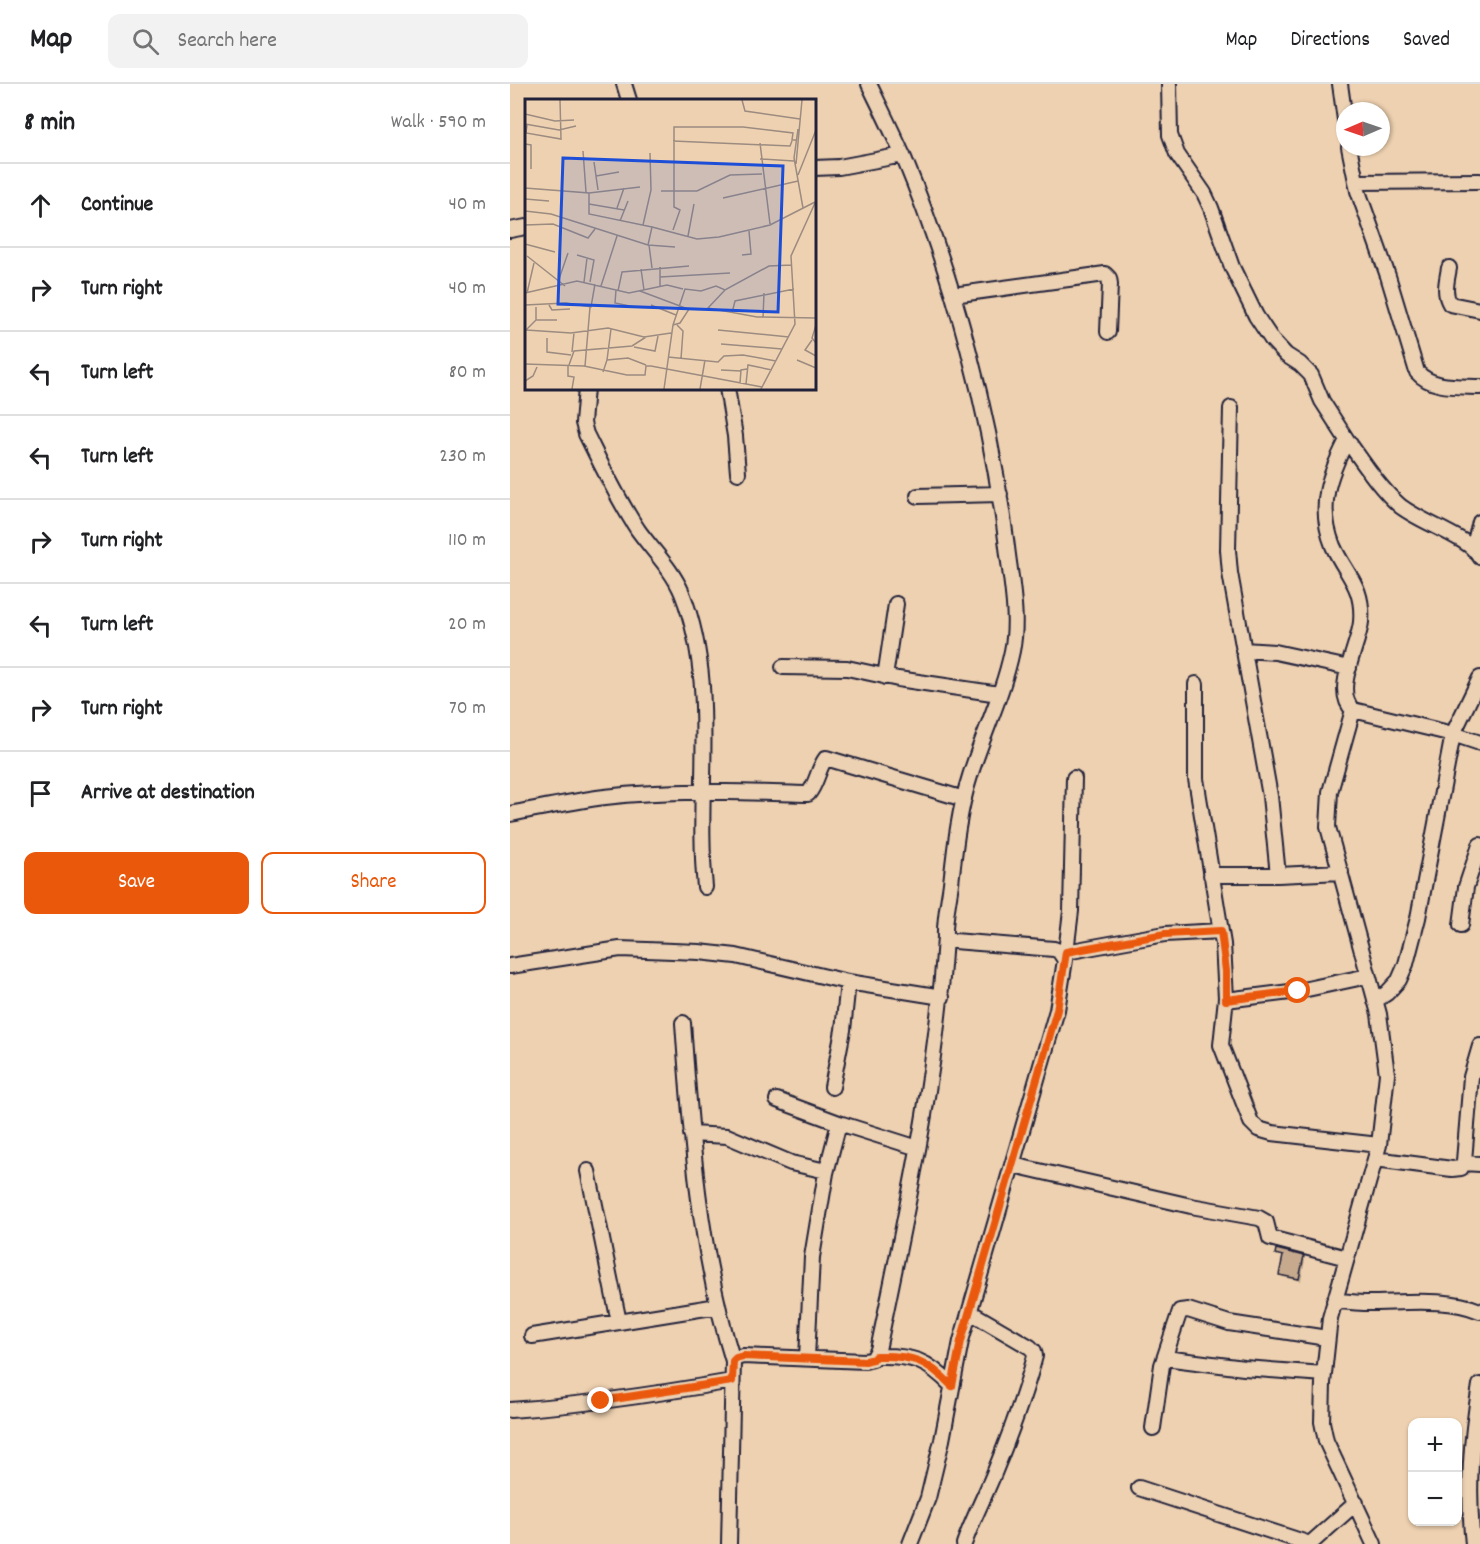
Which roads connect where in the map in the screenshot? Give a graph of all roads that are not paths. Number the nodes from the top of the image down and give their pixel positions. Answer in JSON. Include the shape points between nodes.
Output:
{"nodes":[{"id":1,"x":624,"y":84,"type":"edge"},
{"id":2,"x":869,"y":84,"type":"edge"},
{"id":3,"x":1169,"y":84,"type":"edge"},
{"id":4,"x":1340,"y":84,"type":"edge"},
{"id":5,"x":629,"y":99,"type":"edge"},
{"id":6,"x":1342,"y":102,"type":"edge"},
{"id":7,"x":903,"y":156,"type":"junction"},
{"id":8,"x":1351,"y":156,"type":"edge"},
{"id":9,"x":816,"y":168,"type":"edge"},
{"id":10,"x":1480,"y":181,"type":"edge"},
{"id":11,"x":1356,"y":182,"type":"junction"},
{"id":12,"x":525,"y":227,"type":"edge"},
{"id":13,"x":510,"y":230,"type":"edge"},
{"id":14,"x":1449,"y":268,"type":"dead end"},
{"id":15,"x":953,"y":295,"type":"junction"},
{"id":16,"x":1480,"y":310,"type":"edge"},
{"id":17,"x":1108,"y":332,"type":"dead end"},
{"id":18,"x":1480,"y":387,"type":"edge"},
{"id":19,"x":586,"y":390,"type":"edge"},
{"id":20,"x":727,"y":390,"type":"edge"},
{"id":21,"x":1231,"y":408,"type":"dead end"},
{"id":22,"x":1347,"y":440,"type":"junction"},
{"id":23,"x":738,"y":473,"type":"dead end"},
{"id":24,"x":1000,"y":494,"type":"junction"},
{"id":25,"x":918,"y":496,"type":"dead end"},
{"id":26,"x":1480,"y":522,"type":"edge"},
{"id":27,"x":1477,"y":553,"type":"edge"},
{"id":28,"x":896,"y":604,"type":"dead end"},
{"id":29,"x":1243,"y":650,"type":"junction"},
{"id":30,"x":783,"y":667,"type":"dead end"},
{"id":31,"x":1349,"y":668,"type":"junction"},
{"id":32,"x":885,"y":677,"type":"junction"},
{"id":33,"x":1480,"y":678,"type":"edge"},
{"id":34,"x":1196,"y":684,"type":"dead end"},
{"id":35,"x":999,"y":694,"type":"junction"},
{"id":36,"x":1353,"y":710,"type":"junction"},
{"id":37,"x":1453,"y":734,"type":"junction"},
{"id":38,"x":1480,"y":743,"type":"edge"},
{"id":39,"x":1074,"y":778,"type":"dead end"},
{"id":40,"x":703,"y":792,"type":"junction"},
{"id":41,"x":964,"y":799,"type":"junction"},
{"id":42,"x":510,"y":814,"type":"edge"},
{"id":43,"x":1480,"y":845,"type":"edge"},
{"id":44,"x":1341,"y":872,"type":"junction"},
{"id":45,"x":1211,"y":875,"type":"junction"},
{"id":46,"x":1278,"y":875,"type":"junction"},
{"id":47,"x":705,"y":886,"type":"dead end"},
{"id":48,"x":1461,"y":925,"type":"dead end"},
{"id":49,"x":1221,"y":931,"type":"junction"},
{"id":50,"x":945,"y":937,"type":"junction"},
{"id":51,"x":1066,"y":956,"type":"junction"},
{"id":52,"x":510,"y":966,"type":"edge"},
{"id":53,"x":1368,"y":976,"type":"junction"},
{"id":54,"x":848,"y":982,"type":"junction"},
{"id":55,"x":942,"y":997,"type":"junction"},
{"id":56,"x":1226,"y":1000,"type":"junction"},
{"id":57,"x":1375,"y":1001,"type":"junction"},
{"id":58,"x":683,"y":1023,"type":"dead end"},
{"id":59,"x":1480,"y":1046,"type":"edge"},
{"id":60,"x":832,"y":1087,"type":"dead end"},
{"id":61,"x":777,"y":1100,"type":"dead end"},
{"id":62,"x":839,"y":1124,"type":"junction"},
{"id":63,"x":692,"y":1134,"type":"junction"},
{"id":64,"x":918,"y":1148,"type":"junction"},
{"id":65,"x":1377,"y":1152,"type":"junction"},
{"id":66,"x":1463,"y":1163,"type":"junction"},
{"id":67,"x":1480,"y":1164,"type":"edge"},
{"id":68,"x":1013,"y":1165,"type":"junction"},
{"id":69,"x":588,"y":1171,"type":"dead end"},
{"id":70,"x":826,"y":1171,"type":"junction"},
{"id":71,"x":1347,"y":1258,"type":"junction"},
{"id":72,"x":1334,"y":1300,"type":"junction"},
{"id":73,"x":718,"y":1306,"type":"junction"},
{"id":74,"x":1480,"y":1311,"type":"edge"},
{"id":75,"x":970,"y":1312,"type":"junction"},
{"id":76,"x":619,"y":1322,"type":"junction"},
{"id":77,"x":532,"y":1336,"type":"dead end"},
{"id":78,"x":1327,"y":1338,"type":"junction"},
{"id":79,"x":876,"y":1356,"type":"junction"},
{"id":80,"x":807,"y":1358,"type":"junction"},
{"id":81,"x":1165,"y":1358,"type":"junction"},
{"id":82,"x":733,"y":1361,"type":"junction"},
{"id":83,"x":1324,"y":1374,"type":"junction"},
{"id":84,"x":732,"y":1381,"type":"junction"},
{"id":85,"x":1480,"y":1385,"type":"edge"},
{"id":86,"x":952,"y":1386,"type":"junction"},
{"id":87,"x":510,"y":1410,"type":"edge"},
{"id":88,"x":1152,"y":1428,"type":"dead end"},
{"id":89,"x":1139,"y":1488,"type":"dead end"},
{"id":90,"x":1356,"y":1503,"type":"junction"},
{"id":91,"x":729,"y":1544,"type":"edge"},
{"id":92,"x":910,"y":1544,"type":"edge"},
{"id":93,"x":964,"y":1544,"type":"edge"},
{"id":94,"x":1310,"y":1544,"type":"edge"},
{"id":95,"x":1374,"y":1544,"type":"edge"},
{"id":96,"x":1473,"y":1544,"type":"edge"}],
"edges":[{"from":1,"to":5,"type":"street"},
{"from":2,"to":7,"type":"street"},
{"from":3,"to":22,"type":"street","via":[[1170,135],[1177,154],[1208,200],[1232,267],[1256,316],[1272,340],[1311,375]]},
{"from":4,"to":6,"type":"street"},
{"from":7,"to":9,"type":"street"},
{"from":7,"to":15,"type":"street"},
{"from":8,"to":11,"type":"street"},
{"from":10,"to":11,"type":"street"},
{"from":11,"to":18,"type":"street","via":[[1417,372],[1434,384]]},
{"from":12,"to":13,"type":"street"},
{"from":14,"to":16,"type":"street","via":[[1446,296],[1450,304]]},
{"from":15,"to":17,"type":"street","via":[[1105,274],[1110,284]]},
{"from":15,"to":24,"type":"street"},
{"from":19,"to":40,"type":"street","via":[[586,434],[632,520],[681,591],[689,615],[701,668]]},
{"from":20,"to":23,"type":"street"},
{"from":21,"to":29,"type":"street","via":[[1228,550]]},
{"from":22,"to":27,"type":"street","via":[[1400,506]]},
{"from":22,"to":31,"type":"street","via":[[1331,471],[1325,501],[1334,546],[1356,583],[1360,601],[1361,623]]},
{"from":24,"to":25,"type":"street"},
{"from":24,"to":35,"type":"street","via":[[1015,634]]},
{"from":26,"to":27,"type":"street"},
{"from":28,"to":32,"type":"street"},
{"from":29,"to":31,"type":"street","via":[[1275,652]]},
{"from":29,"to":46,"type":"street","via":[[1270,796]]},
{"from":30,"to":32,"type":"street","via":[[848,668]]},
{"from":31,"to":36,"type":"street","via":[[1345,699]]},
{"from":32,"to":35,"type":"street"},
{"from":33,"to":37,"type":"street"},
{"from":34,"to":45,"type":"street","via":[[1196,779]]},
{"from":35,"to":41,"type":"street"},
{"from":36,"to":37,"type":"street"},
{"from":36,"to":44,"type":"street","via":[[1330,792],[1328,814],[1330,839]]},
{"from":37,"to":38,"type":"street"},
{"from":37,"to":57,"type":"street","via":[[1408,955],[1399,980]]},
{"from":39,"to":51,"type":"street","via":[[1072,903]]},
{"from":40,"to":41,"type":"street","via":[[808,794],[826,758]]},
{"from":40,"to":42,"type":"street","via":[[606,797]]},
{"from":40,"to":47,"type":"street","via":[[701,849]]},
{"from":41,"to":50,"type":"street","via":[[955,841]]},
{"from":43,"to":48,"type":"street","via":[[1466,887]]},
{"from":44,"to":46,"type":"street"},
{"from":44,"to":53,"type":"street"},
{"from":45,"to":46,"type":"street"},
{"from":45,"to":49,"type":"street"},
{"from":49,"to":51,"type":"street","via":[[1165,934]]},
{"from":49,"to":56,"type":"street"},
{"from":50,"to":51,"type":"street","via":[[954,942],[1053,949]]},
{"from":50,"to":55,"type":"street"},
{"from":51,"to":68,"type":"street","via":[[1057,1010]]},
{"from":52,"to":54,"type":"street","via":[[620,949],[699,952],[736,956]]},
{"from":53,"to":56,"type":"street","via":[[1298,991]]},
{"from":53,"to":57,"type":"street"},
{"from":54,"to":55,"type":"street"},
{"from":54,"to":60,"type":"street"},
{"from":55,"to":64,"type":"street"},
{"from":56,"to":65,"type":"street","via":[[1221,1045],[1253,1126]]},
{"from":57,"to":65,"type":"street","via":[[1387,1074]]},
{"from":58,"to":63,"type":"street"},
{"from":59,"to":66,"type":"street","via":[[1471,1077]]},
{"from":61,"to":62,"type":"street"},
{"from":62,"to":64,"type":"street"},
{"from":62,"to":70,"type":"street"},
{"from":63,"to":70,"type":"street","via":[[727,1136],[791,1163]]},
{"from":63,"to":73,"type":"street"},
{"from":64,"to":79,"type":"street"},
{"from":65,"to":66,"type":"street","via":[[1452,1169],[1461,1168]]},
{"from":65,"to":71,"type":"street"},
{"from":66,"to":67,"type":"street"},
{"from":68,"to":71,"type":"street","via":[[1259,1218],[1266,1221],[1270,1238]]},
{"from":68,"to":75,"type":"street"},
{"from":69,"to":76,"type":"street"},
{"from":70,"to":80,"type":"street","via":[[812,1257]]},
{"from":71,"to":72,"type":"street"},
{"from":72,"to":74,"type":"street","via":[[1421,1302]]},
{"from":72,"to":78,"type":"street"},
{"from":73,"to":76,"type":"street"},
{"from":73,"to":82,"type":"street"},
{"from":75,"to":86,"type":"street"},
{"from":75,"to":93,"type":"street","via":[[1030,1347],[1035,1356],[1013,1423]]},
{"from":76,"to":77,"type":"street"},
{"from":78,"to":81,"type":"street","via":[[1229,1323],[1184,1310],[1178,1314]]},
{"from":78,"to":83,"type":"street"},
{"from":79,"to":80,"type":"street","via":[[866,1361]]},
{"from":79,"to":86,"type":"street","via":[[914,1358],[938,1371]]},
{"from":80,"to":82,"type":"street","via":[[743,1356]]},
{"from":81,"to":83,"type":"street"},
{"from":81,"to":88,"type":"street"},
{"from":82,"to":84,"type":"street"},
{"from":83,"to":90,"type":"street","via":[[1322,1422],[1326,1441]]},
{"from":84,"to":87,"type":"street","via":[[644,1396]]},
{"from":84,"to":91,"type":"street"},
{"from":85,"to":96,"type":"street","via":[[1471,1439]]},
{"from":86,"to":92,"type":"street","via":[[928,1498]]},
{"from":89,"to":94,"type":"street"},
{"from":90,"to":94,"type":"street"},
{"from":90,"to":95,"type":"street"}]}
